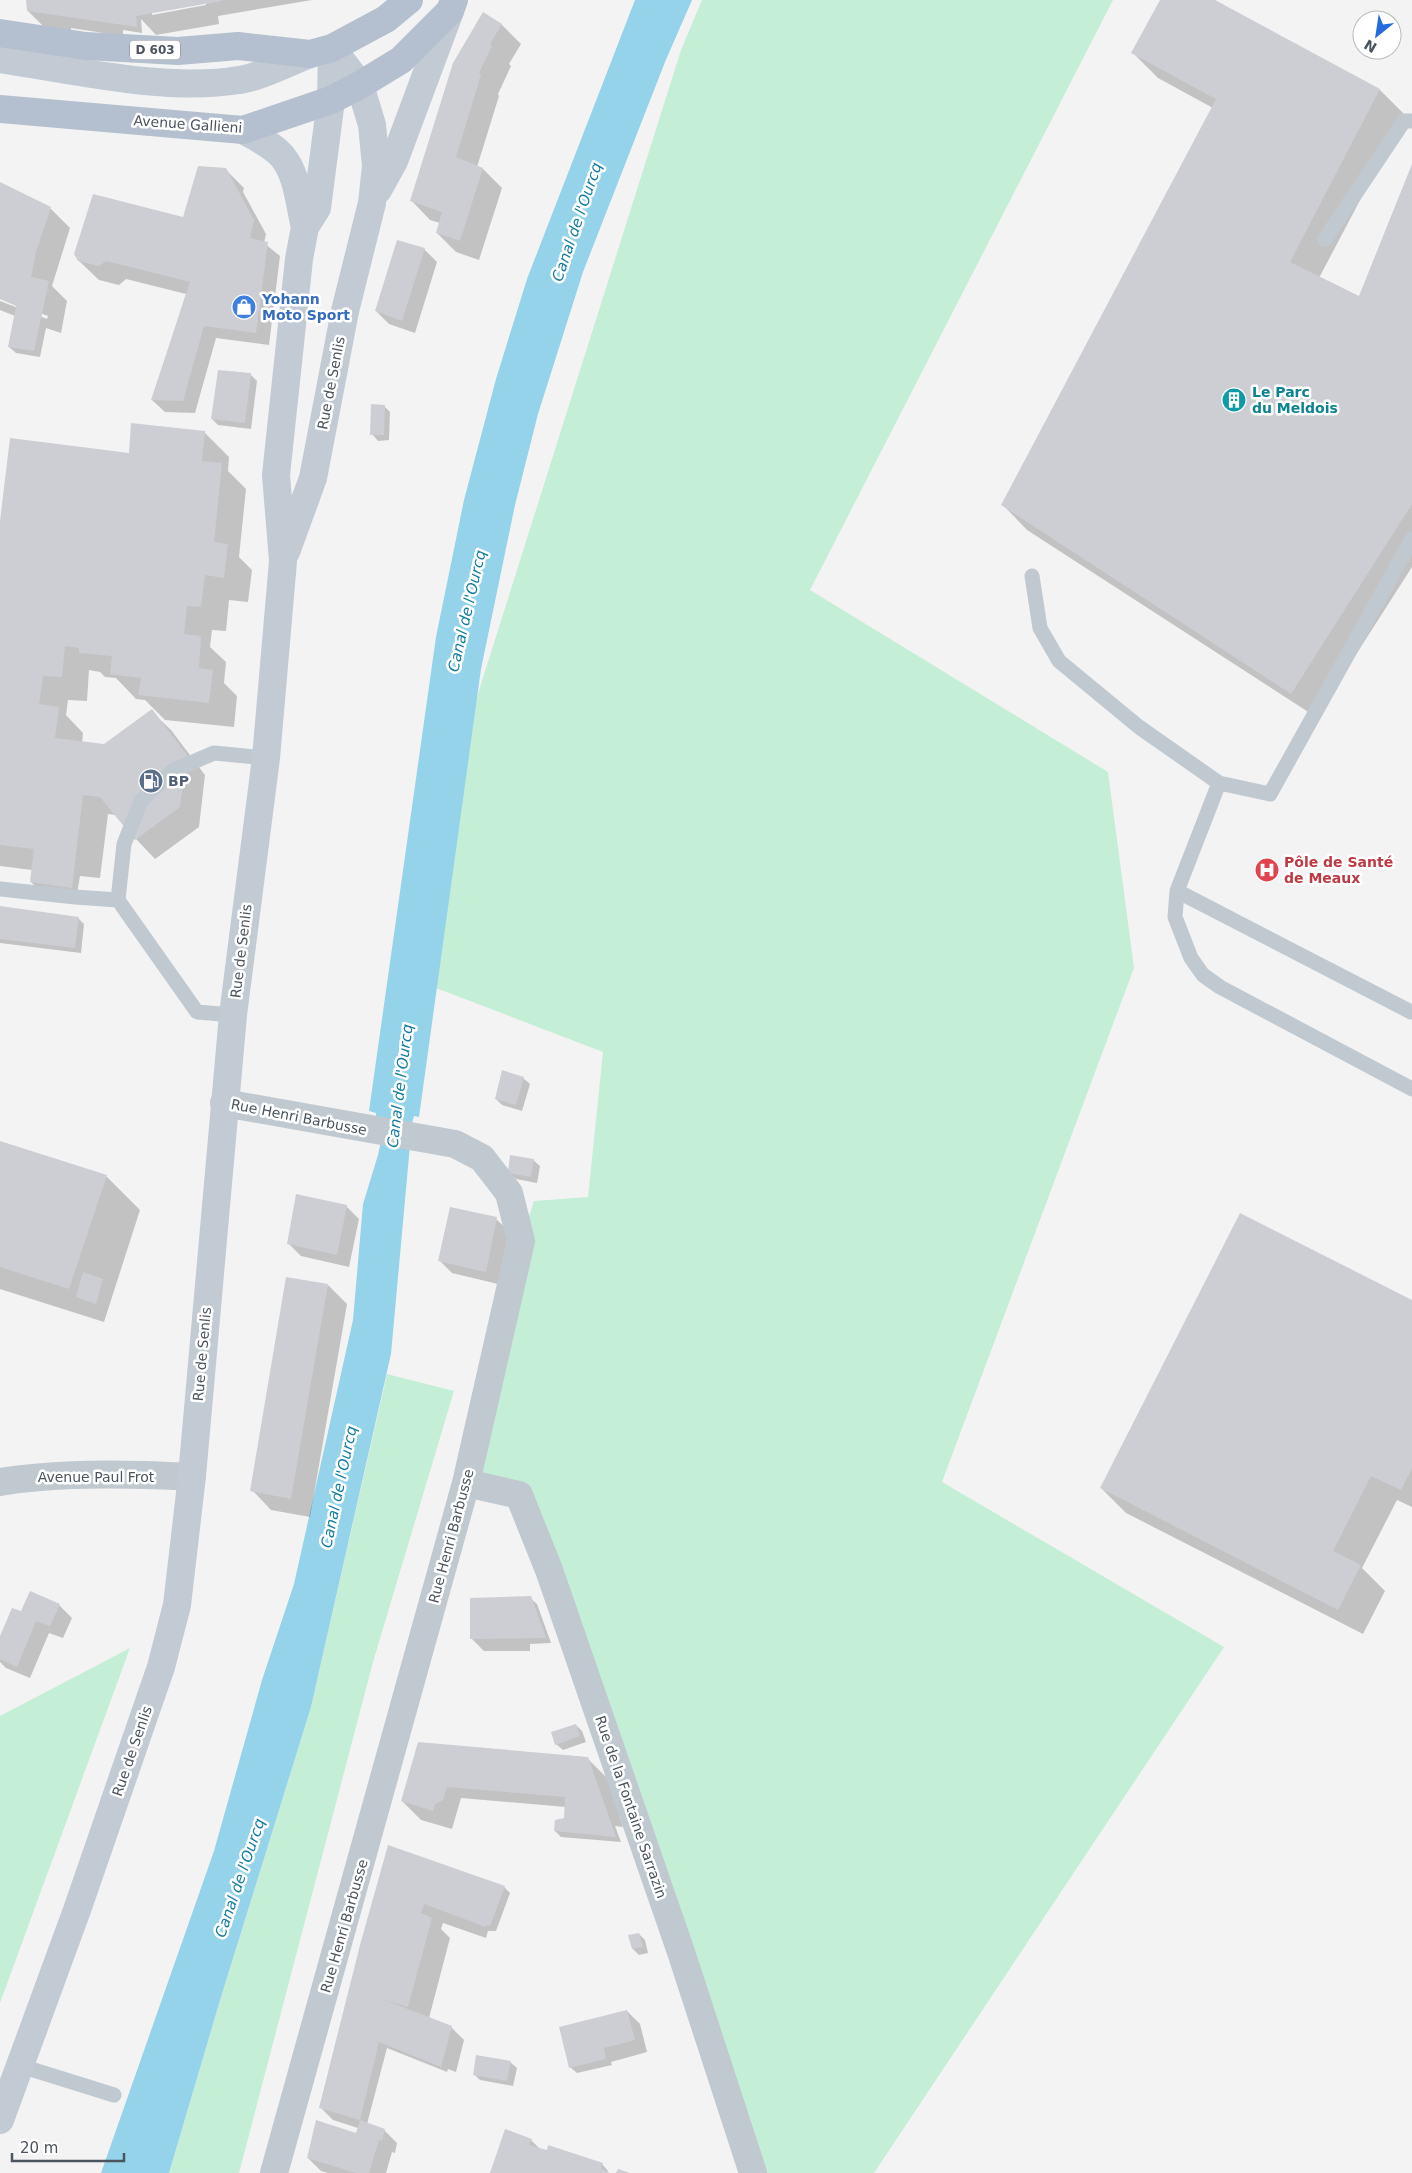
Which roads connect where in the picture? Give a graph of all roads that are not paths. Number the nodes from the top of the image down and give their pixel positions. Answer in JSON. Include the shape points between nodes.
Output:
{"nodes":[{"id":1,"x":409,"y":0,"type":"edge"},
{"id":2,"x":452,"y":6,"type":"edge"},
{"id":3,"x":0,"y":33,"type":"edge"},
{"id":4,"x":321,"y":51,"type":"junction"},
{"id":5,"x":0,"y":59,"type":"edge"},
{"id":6,"x":360,"y":85,"type":"junction"},
{"id":7,"x":331,"y":100,"type":"junction"},
{"id":8,"x":0,"y":110,"type":"edge"},
{"id":9,"x":1412,"y":121,"type":"edge"},
{"id":10,"x":242,"y":130,"type":"junction"},
{"id":11,"x":372,"y":203,"type":"junction"},
{"id":12,"x":305,"y":227,"type":"junction"},
{"id":13,"x":1325,"y":239,"type":"dead end"},
{"id":14,"x":1412,"y":539,"type":"edge"},
{"id":15,"x":283,"y":561,"type":"junction"},
{"id":16,"x":1032,"y":576,"type":"dead end"},
{"id":17,"x":266,"y":758,"type":"junction"},
{"id":18,"x":1219,"y":783,"type":"junction"},
{"id":19,"x":0,"y":889,"type":"edge"},
{"id":20,"x":1177,"y":891,"type":"junction"},
{"id":21,"x":118,"y":900,"type":"junction"},
{"id":22,"x":1411,"y":1012,"type":"edge"},
{"id":23,"x":233,"y":1015,"type":"junction"},
{"id":24,"x":1412,"y":1089,"type":"edge"},
{"id":25,"x":224,"y":1103,"type":"junction"},
{"id":26,"x":192,"y":1476,"type":"junction"},
{"id":27,"x":0,"y":1482,"type":"edge"},
{"id":28,"x":466,"y":1483,"type":"junction"},
{"id":29,"x":21,"y":2066,"type":"junction"},
{"id":30,"x":114,"y":2095,"type":"dead end"},
{"id":31,"x":0,"y":2120,"type":"edge"},
{"id":32,"x":274,"y":2173,"type":"edge"},
{"id":33,"x":753,"y":2173,"type":"edge"}],
"edges":[{"from":1,"to":4,"type":"main road","via":[[386,19]]},
{"from":2,"to":6,"type":"main road","name":"Avenue Gallieni","via":[[400,60]]},
{"from":2,"to":11,"type":"main road","name":"Rue de Senlis","via":[[394,160]]},
{"from":3,"to":4,"type":"main road","number":"D 603","via":[[86,46],[178,51],[238,46]]},
{"from":4,"to":5,"type":"main road","via":[[241,80],[204,84],[138,79]]},
{"from":4,"to":6,"type":"main road","name":"Rue de Senlis"},
{"from":4,"to":7,"type":"main road","name":"Rue de Senlis"},
{"from":6,"to":7,"type":"main road","name":"Avenue Gallieni"},
{"from":6,"to":11,"type":"main road","name":"Rue de Senlis","via":[[372,126],[376,166]]},
{"from":7,"to":10,"type":"main road","name":"Avenue Gallieni"},
{"from":7,"to":12,"type":"main road","name":"Rue de Senlis","via":[[317,208]]},
{"from":8,"to":10,"type":"main road","name":"Avenue Gallieni"},
{"from":9,"to":13,"type":"lane","via":[[1404,121]]},
{"from":10,"to":12,"type":"main road","name":"Rue de Senlis","via":[[282,157],[294,180]]},
{"from":11,"to":15,"type":"main road","name":"Rue de Senlis","via":[[345,310],[313,478]]},
{"from":12,"to":15,"type":"main road","name":"Rue de Senlis","via":[[276,475]]},
{"from":14,"to":18,"type":"lane","via":[[1270,794]]},
{"from":15,"to":17,"type":"main road","name":"Rue de Senlis"},
{"from":16,"to":18,"type":"lane","via":[[1040,628],[1059,661],[1140,727]]},
{"from":17,"to":21,"type":"lane","via":[[214,752],[172,771],[142,801],[124,844]]},
{"from":17,"to":23,"type":"main road","name":"Rue de Senlis"},
{"from":18,"to":20,"type":"lane"},
{"from":19,"to":21,"type":"lane"},
{"from":20,"to":22,"type":"lane"},
{"from":20,"to":24,"type":"lane","via":[[1175,918],[1191,958],[1203,975]]},
{"from":21,"to":23,"type":"lane","via":[[197,1012]]},
{"from":23,"to":25,"type":"main road","name":"Rue de Senlis"},
{"from":25,"to":26,"type":"main road","name":"Rue de Senlis"},
{"from":25,"to":28,"type":"street","name":"Rue Henri Barbusse","via":[[455,1144],[482,1158],[509,1193],[521,1240]]},
{"from":26,"to":27,"type":"street","name":"Avenue Paul Frot","via":[[35,1476]]},
{"from":26,"to":29,"type":"main road","name":"Rue de Senlis","via":[[177,1605],[161,1667]]},
{"from":28,"to":32,"type":"street","name":"Rue Henri Barbusse"},
{"from":28,"to":33,"type":"street","name":"Rue de la Fontaine Sarrazin","via":[[519,1495],[575,1644]]},
{"from":29,"to":30,"type":"lane"},
{"from":29,"to":31,"type":"main road","name":"Rue de Senlis"}]}
